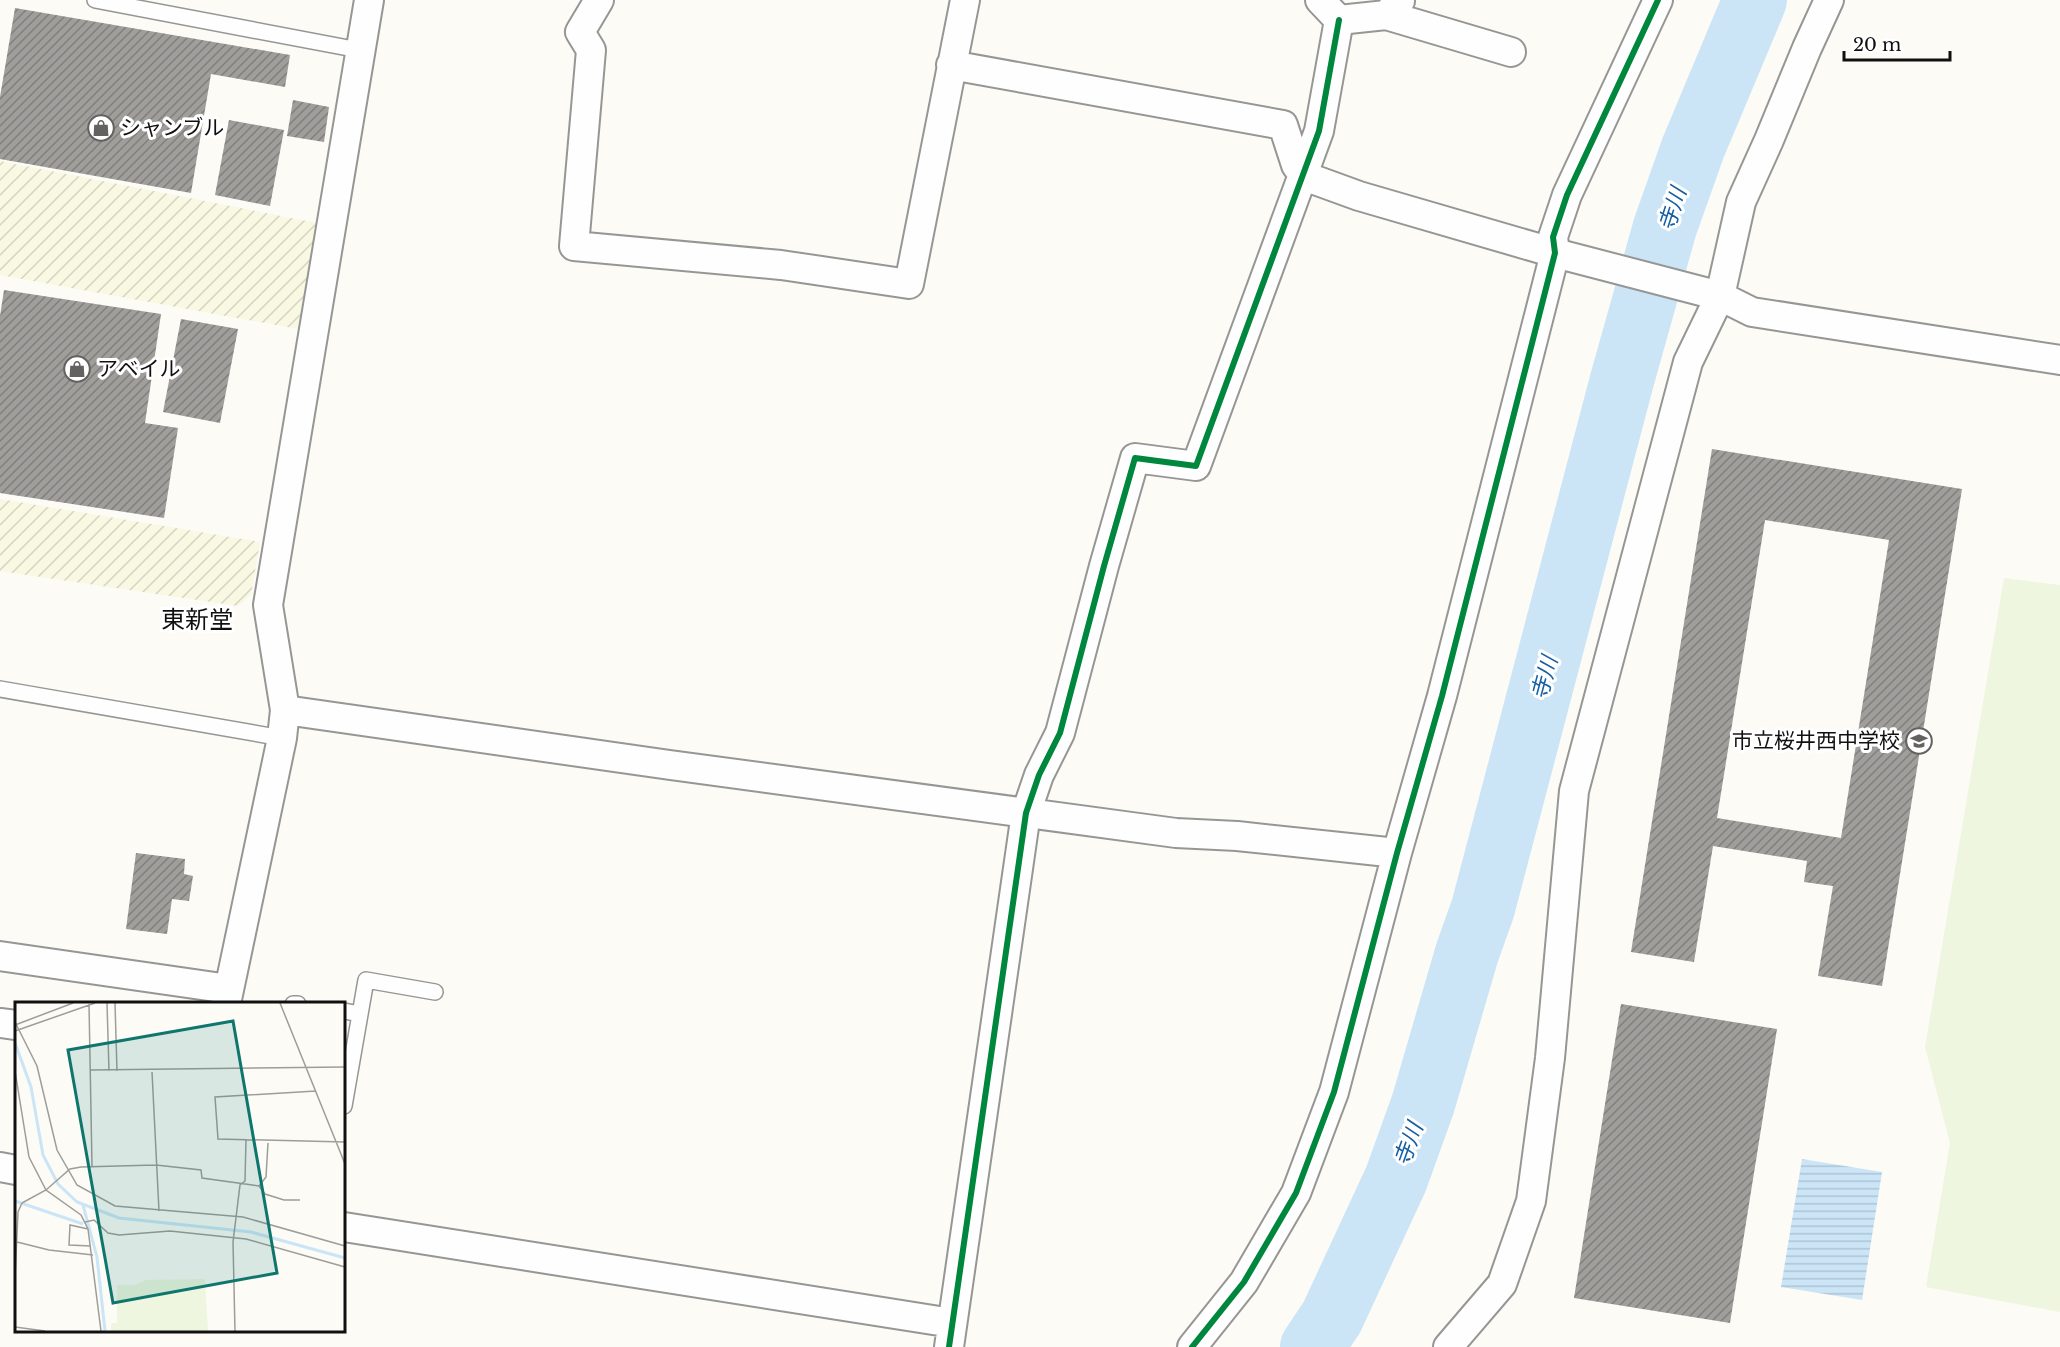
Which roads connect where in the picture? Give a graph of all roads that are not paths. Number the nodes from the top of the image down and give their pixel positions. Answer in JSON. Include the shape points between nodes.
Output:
{"nodes":[{"id":1,"x":95,"y":0,"type":"edge"},
{"id":2,"x":369,"y":0,"type":"edge"},
{"id":3,"x":599,"y":0,"type":"edge"},
{"id":4,"x":965,"y":0,"type":"edge"},
{"id":5,"x":1658,"y":0,"type":"edge"},
{"id":6,"x":1829,"y":0,"type":"edge"},
{"id":7,"x":1393,"y":8,"type":"edge"},
{"id":8,"x":1330,"y":10,"type":"edge"},
{"id":9,"x":359,"y":50,"type":"junction"},
{"id":10,"x":1511,"y":52,"type":"dead end"},
{"id":11,"x":951,"y":65,"type":"junction"},
{"id":12,"x":1304,"y":176,"type":"junction"},
{"id":13,"x":1566,"y":256,"type":"junction"},
{"id":14,"x":1710,"y":294,"type":"junction"},
{"id":15,"x":2060,"y":360,"type":"edge"},
{"id":16,"x":0,"y":689,"type":"edge"},
{"id":17,"x":285,"y":710,"type":"junction"},
{"id":18,"x":282,"y":738,"type":"junction"},
{"id":19,"x":1026,"y":813,"type":"junction"},
{"id":20,"x":1397,"y":853,"type":"junction"},
{"id":21,"x":0,"y":956,"type":"edge"},
{"id":22,"x":435,"y":992,"type":"dead end"},
{"id":23,"x":228,"y":996,"type":"edge"},
{"id":24,"x":345,"y":1011,"type":"edge"},
{"id":25,"x":360,"y":1014,"type":"junction"},
{"id":26,"x":0,"y":1023,"type":"edge"},
{"id":27,"x":15,"y":1025,"type":"edge"},
{"id":28,"x":345,"y":1100,"type":"edge"},
{"id":29,"x":0,"y":1167,"type":"edge"},
{"id":30,"x":15,"y":1170,"type":"edge"},
{"id":31,"x":345,"y":1227,"type":"edge"},
{"id":32,"x":950,"y":1335,"type":"edge"},
{"id":33,"x":1192,"y":1347,"type":"edge"},
{"id":34,"x":1448,"y":1347,"type":"edge"}],
"edges":[{"from":1,"to":9,"type":"lane"},
{"from":2,"to":9,"type":"street"},
{"from":3,"to":11,"type":"street","via":[[580,32],[591,50],[574,246],[782,265],[909,284]]},
{"from":4,"to":11,"type":"street"},
{"from":5,"to":13,"type":"street","via":[[1567,195],[1553,237]]},
{"from":6,"to":14,"type":"street","via":[[1741,202]]},
{"from":7,"to":8,"type":"street"},
{"from":7,"to":10,"type":"street"},
{"from":8,"to":12,"type":"street","via":[[1319,131]]},
{"from":9,"to":17,"type":"street","via":[[268,606]]},
{"from":11,"to":12,"type":"street","via":[[1282,125]]},
{"from":12,"to":13,"type":"street","via":[[1359,196]]},
{"from":12,"to":19,"type":"street","via":[[1196,466],[1135,458],[1060,733]]},
{"from":13,"to":14,"type":"street"},
{"from":13,"to":20,"type":"street"},
{"from":14,"to":15,"type":"street","via":[[1752,312]]},
{"from":14,"to":34,"type":"street","via":[[1688,362],[1575,791],[1550,1058],[1531,1201],[1502,1284]]},
{"from":16,"to":18,"type":"lane"},
{"from":17,"to":18,"type":"street"},
{"from":17,"to":19,"type":"street"},
{"from":18,"to":23,"type":"street"},
{"from":19,"to":20,"type":"street","via":[[1176,833]]},
{"from":19,"to":32,"type":"street"},
{"from":20,"to":33,"type":"street","via":[[1334,1092],[1296,1193],[1244,1282]]},
{"from":21,"to":23,"type":"street"},
{"from":22,"to":25,"type":"lane","via":[[366,980]]},
{"from":24,"to":25,"type":"lane"},
{"from":25,"to":28,"type":"lane"},
{"from":26,"to":27,"type":"street"},
{"from":29,"to":30,"type":"street"},
{"from":31,"to":32,"type":"street"}]}
